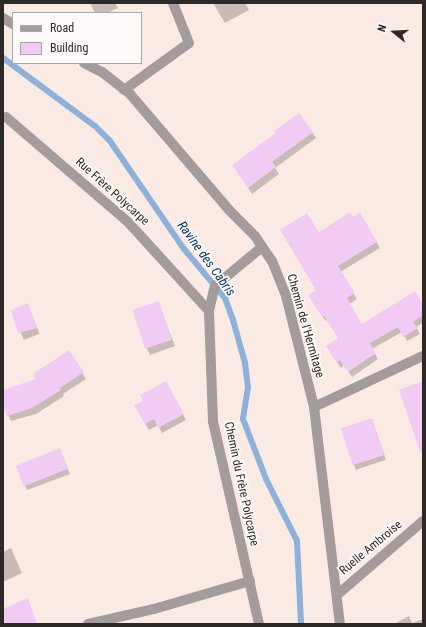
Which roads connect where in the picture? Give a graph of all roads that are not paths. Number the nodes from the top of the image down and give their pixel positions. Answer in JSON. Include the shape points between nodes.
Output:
{"nodes":[{"id":1,"x":173,"y":3,"type":"edge"},
{"id":2,"x":3,"y":18,"type":"edge"},
{"id":3,"x":12,"y":23,"type":"edge"},
{"id":4,"x":86,"y":64,"type":"edge"},
{"id":5,"x":124,"y":90,"type":"junction"},
{"id":6,"x":6,"y":117,"type":"dead end"},
{"id":7,"x":262,"y":247,"type":"junction"},
{"id":8,"x":209,"y":311,"type":"junction"},
{"id":9,"x":423,"y":356,"type":"edge"},
{"id":10,"x":314,"y":407,"type":"junction"},
{"id":11,"x":423,"y":521,"type":"edge"},
{"id":12,"x":250,"y":581,"type":"junction"},
{"id":13,"x":337,"y":595,"type":"junction"},
{"id":14,"x":88,"y":624,"type":"edge"},
{"id":15,"x":259,"y":624,"type":"edge"},
{"id":16,"x":340,"y":624,"type":"edge"}],
"edges":[{"from":1,"to":5,"type":"street","via":[[189,43]]},
{"from":2,"to":3,"type":"street"},
{"from":4,"to":5,"type":"street","name":"Chemin de l'Hermitage","via":[[102,72]]},
{"from":5,"to":7,"type":"street","name":"Chemin de l'Hermitage","via":[[255,236]]},
{"from":6,"to":8,"type":"street","name":"Rue Frère Polycarpe","via":[[128,222]]},
{"from":7,"to":8,"type":"street","name":"Chemin du Frère Polycarpe","via":[[214,286]]},
{"from":7,"to":10,"type":"street","name":"Chemin de l'Hermitage","via":[[272,262],[286,296]]},
{"from":8,"to":12,"type":"street","name":"Chemin du Frère Polycarpe","via":[[214,421],[218,449]]},
{"from":9,"to":10,"type":"street"},
{"from":10,"to":13,"type":"street","name":"Chemin de l'Hermitage"},
{"from":11,"to":13,"type":"street","name":"Ruelle Ambroise"},
{"from":12,"to":14,"type":"street"},
{"from":12,"to":15,"type":"street","name":"Chemin du Frère Polycarpe"},
{"from":13,"to":16,"type":"street","name":"Chemin de l'Hermitage"}]}
